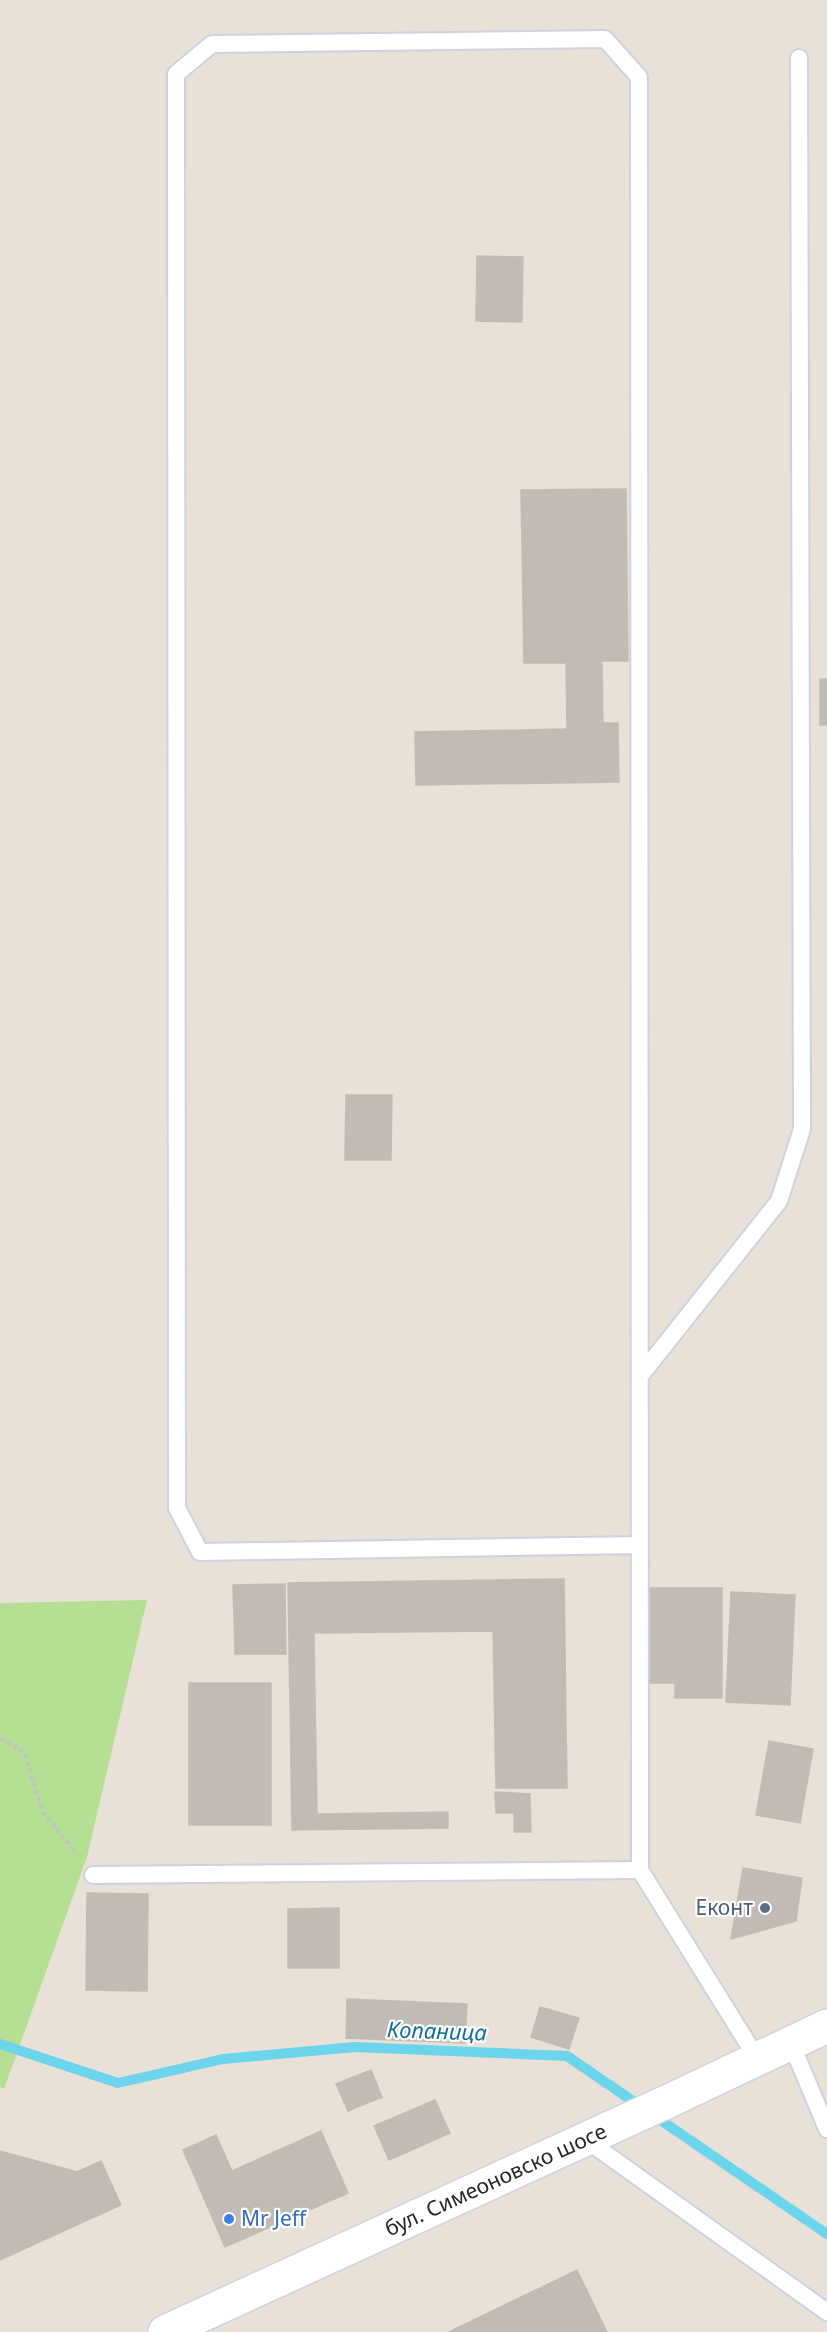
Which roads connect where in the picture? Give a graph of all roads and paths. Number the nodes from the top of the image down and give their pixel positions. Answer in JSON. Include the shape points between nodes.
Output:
{"nodes":[{"id":1,"x":799,"y":58,"type":"dead end"},
{"id":2,"x":640,"y":1376,"type":"junction"},
{"id":3,"x":640,"y":1545,"type":"junction"},
{"id":4,"x":0,"y":1738,"type":"edge"},
{"id":5,"x":640,"y":1870,"type":"junction"},
{"id":6,"x":93,"y":1875,"type":"joint"},
{"id":7,"x":827,"y":2026,"type":"edge"},
{"id":8,"x":791,"y":2043,"type":"junction"},
{"id":9,"x":758,"y":2060,"type":"junction"},
{"id":10,"x":827,"y":2129,"type":"edge"},
{"id":11,"x":585,"y":2139,"type":"junction"},
{"id":12,"x":827,"y":2312,"type":"edge"},
{"id":13,"x":165,"y":2332,"type":"edge"}],
"edges":[{"from":1,"to":2,"type":"lane","via":[[802,1129],[779,1201]]},
{"from":2,"to":3,"type":"lane"},
{"from":2,"to":3,"type":"lane","via":[[639,77],[605,39],[212,44],[176,74],[177,1508],[200,1552]]},
{"from":3,"to":5,"type":"lane"},
{"from":4,"to":6,"type":"path","via":[[24,1752],[43,1812]]},
{"from":5,"to":6,"type":"lane"},
{"from":5,"to":9,"type":"lane"},
{"from":7,"to":8,"type":"street","name":"бул. Симеоновско шосе"},
{"from":8,"to":9,"type":"street","name":"бул. Симеоновско шосе"},
{"from":8,"to":10,"type":"lane"},
{"from":9,"to":11,"type":"street","name":"бул. Симеоновско шосе"},
{"from":11,"to":12,"type":"lane"},
{"from":11,"to":13,"type":"street","name":"бул. Симеоновско шосе"}]}
